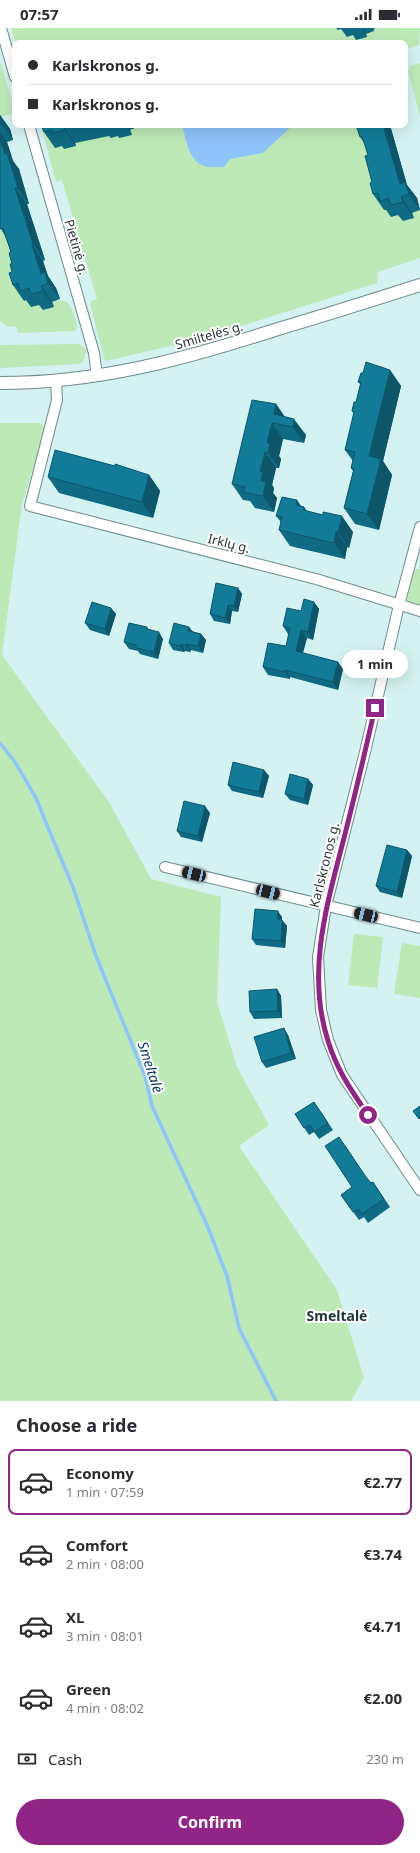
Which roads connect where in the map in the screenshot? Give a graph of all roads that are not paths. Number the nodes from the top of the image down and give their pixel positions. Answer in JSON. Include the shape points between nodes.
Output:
{"nodes":[{"id":1,"x":1,"y":28,"type":"edge"},
{"id":2,"x":12,"y":66,"type":"edge"},
{"id":3,"x":30,"y":128,"type":"edge"},
{"id":4,"x":420,"y":285,"type":"edge"},
{"id":5,"x":97,"y":376,"type":"junction"},
{"id":6,"x":56,"y":381,"type":"junction"},
{"id":7,"x":0,"y":383,"type":"edge"},
{"id":8,"x":420,"y":526,"type":"edge"},
{"id":9,"x":399,"y":605,"type":"junction"},
{"id":10,"x":420,"y":611,"type":"edge"},
{"id":11,"x":165,"y":867,"type":"dead end"},
{"id":12,"x":326,"y":906,"type":"junction"},
{"id":13,"x":420,"y":928,"type":"edge"},
{"id":14,"x":420,"y":1190,"type":"edge"}],
"edges":[{"from":1,"to":2,"type":"street"},
{"from":3,"to":5,"type":"street","name":"Pietinė g.","via":[[94,354]]},
{"from":4,"to":5,"type":"street","name":"Smiltelės g.","via":[[178,359]]},
{"from":5,"to":6,"type":"street","name":"Smiltelės g."},
{"from":6,"to":7,"type":"street","name":"Smiltelės g."},
{"from":6,"to":9,"type":"street","name":"Irklų g.","via":[[57,400],[30,506],[316,579]]},
{"from":8,"to":9,"type":"street","name":"Karlskronos g."},
{"from":9,"to":10,"type":"street","name":"Irklų g."},
{"from":9,"to":12,"type":"street","name":"Karlskronos g."},
{"from":11,"to":12,"type":"street"},
{"from":12,"to":13,"type":"street"},
{"from":12,"to":14,"type":"street","name":"Karlskronos g.","via":[[319,949],[318,978],[321,1010],[328,1040],[342,1076]]}]}
